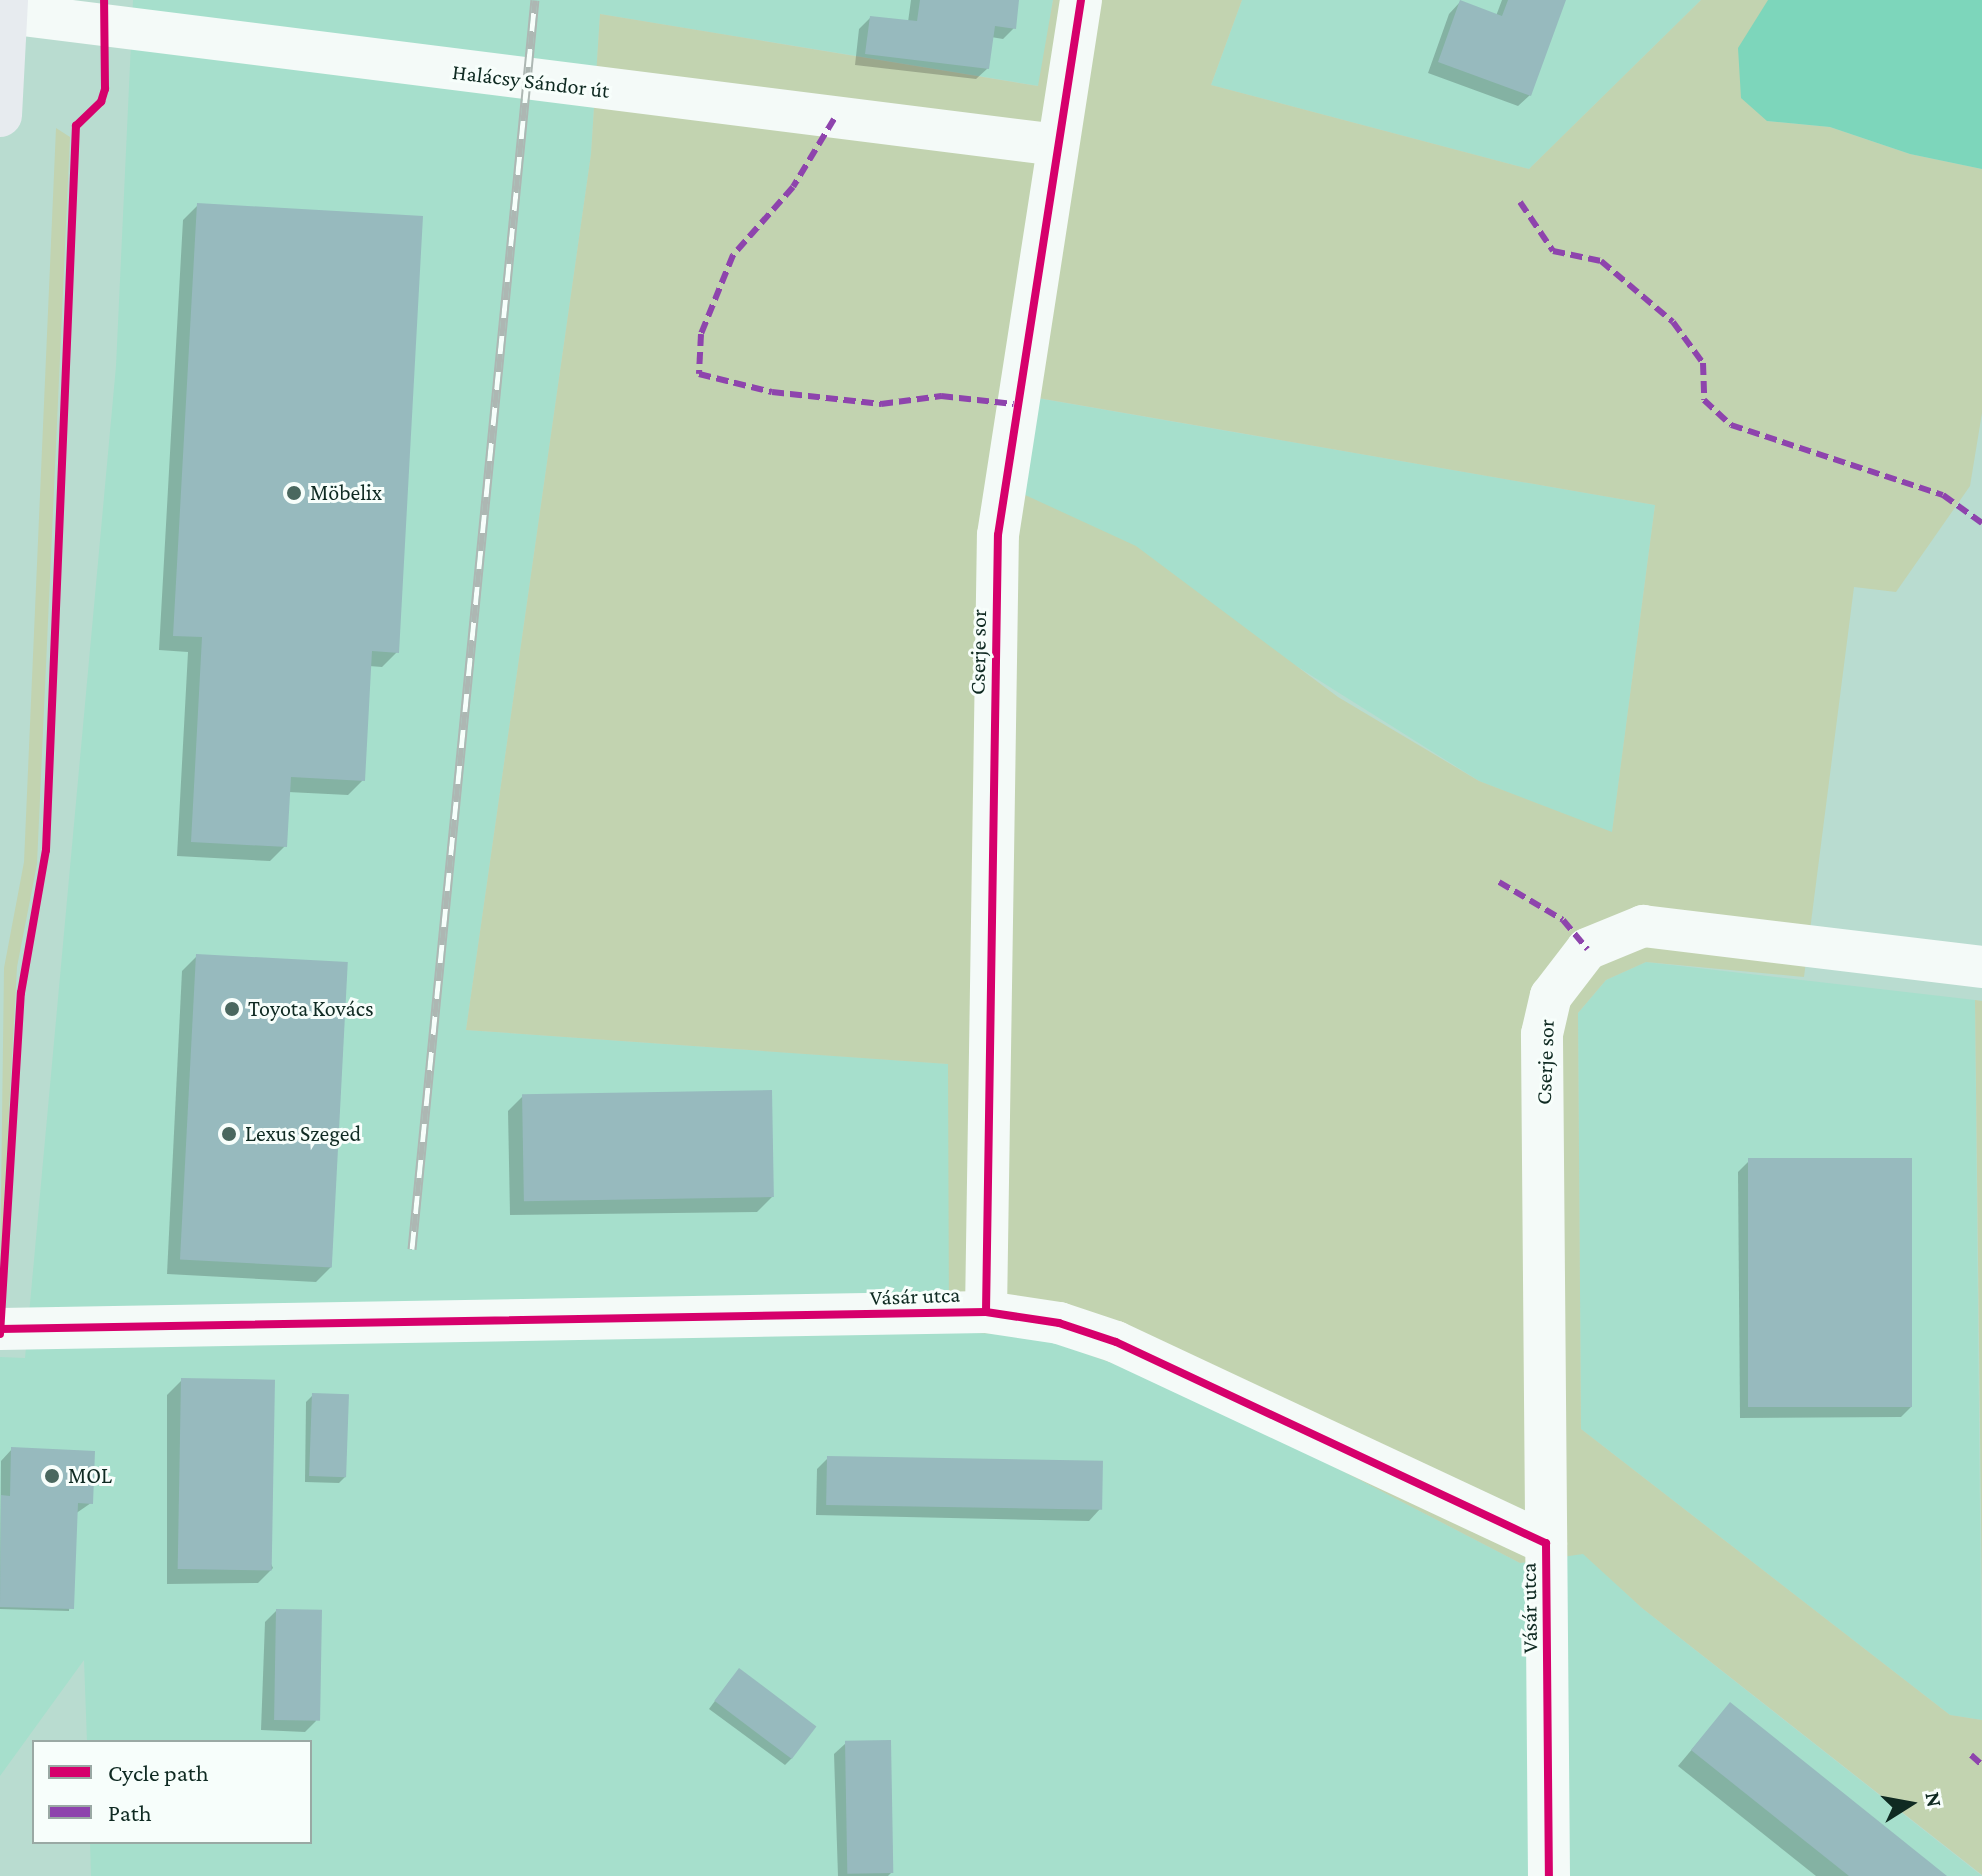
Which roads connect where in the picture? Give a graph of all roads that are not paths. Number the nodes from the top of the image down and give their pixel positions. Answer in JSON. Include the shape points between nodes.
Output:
{"nodes":[{"id":1,"x":1081,"y":0,"type":"edge"},
{"id":2,"x":4,"y":8,"type":"edge"},
{"id":3,"x":0,"y":115,"type":"edge"},
{"id":4,"x":1057,"y":145,"type":"junction"},
{"id":5,"x":1982,"y":967,"type":"edge"},
{"id":6,"x":986,"y":1312,"type":"junction"},
{"id":7,"x":0,"y":1329,"type":"edge"},
{"id":8,"x":1546,"y":1543,"type":"junction"},
{"id":9,"x":1549,"y":1876,"type":"edge"}],
"edges":[{"from":1,"to":4,"type":"street","name":"Cserje sor"},
{"from":2,"to":3,"type":"main road"},
{"from":2,"to":4,"type":"street","name":"Halácsy Sándor út"},
{"from":4,"to":6,"type":"street","name":"Cserje sor","via":[[998,535]]},
{"from":5,"to":8,"type":"street","name":"Cserje sor","via":[[1665,926],[1604,938],[1560,978],[1542,1034]]},
{"from":6,"to":7,"type":"street","name":"Vásár utca"},
{"from":6,"to":8,"type":"street","name":"Vásár utca","via":[[1059,1323],[1116,1342]]},
{"from":8,"to":9,"type":"street","name":"Vásár utca"}]}
